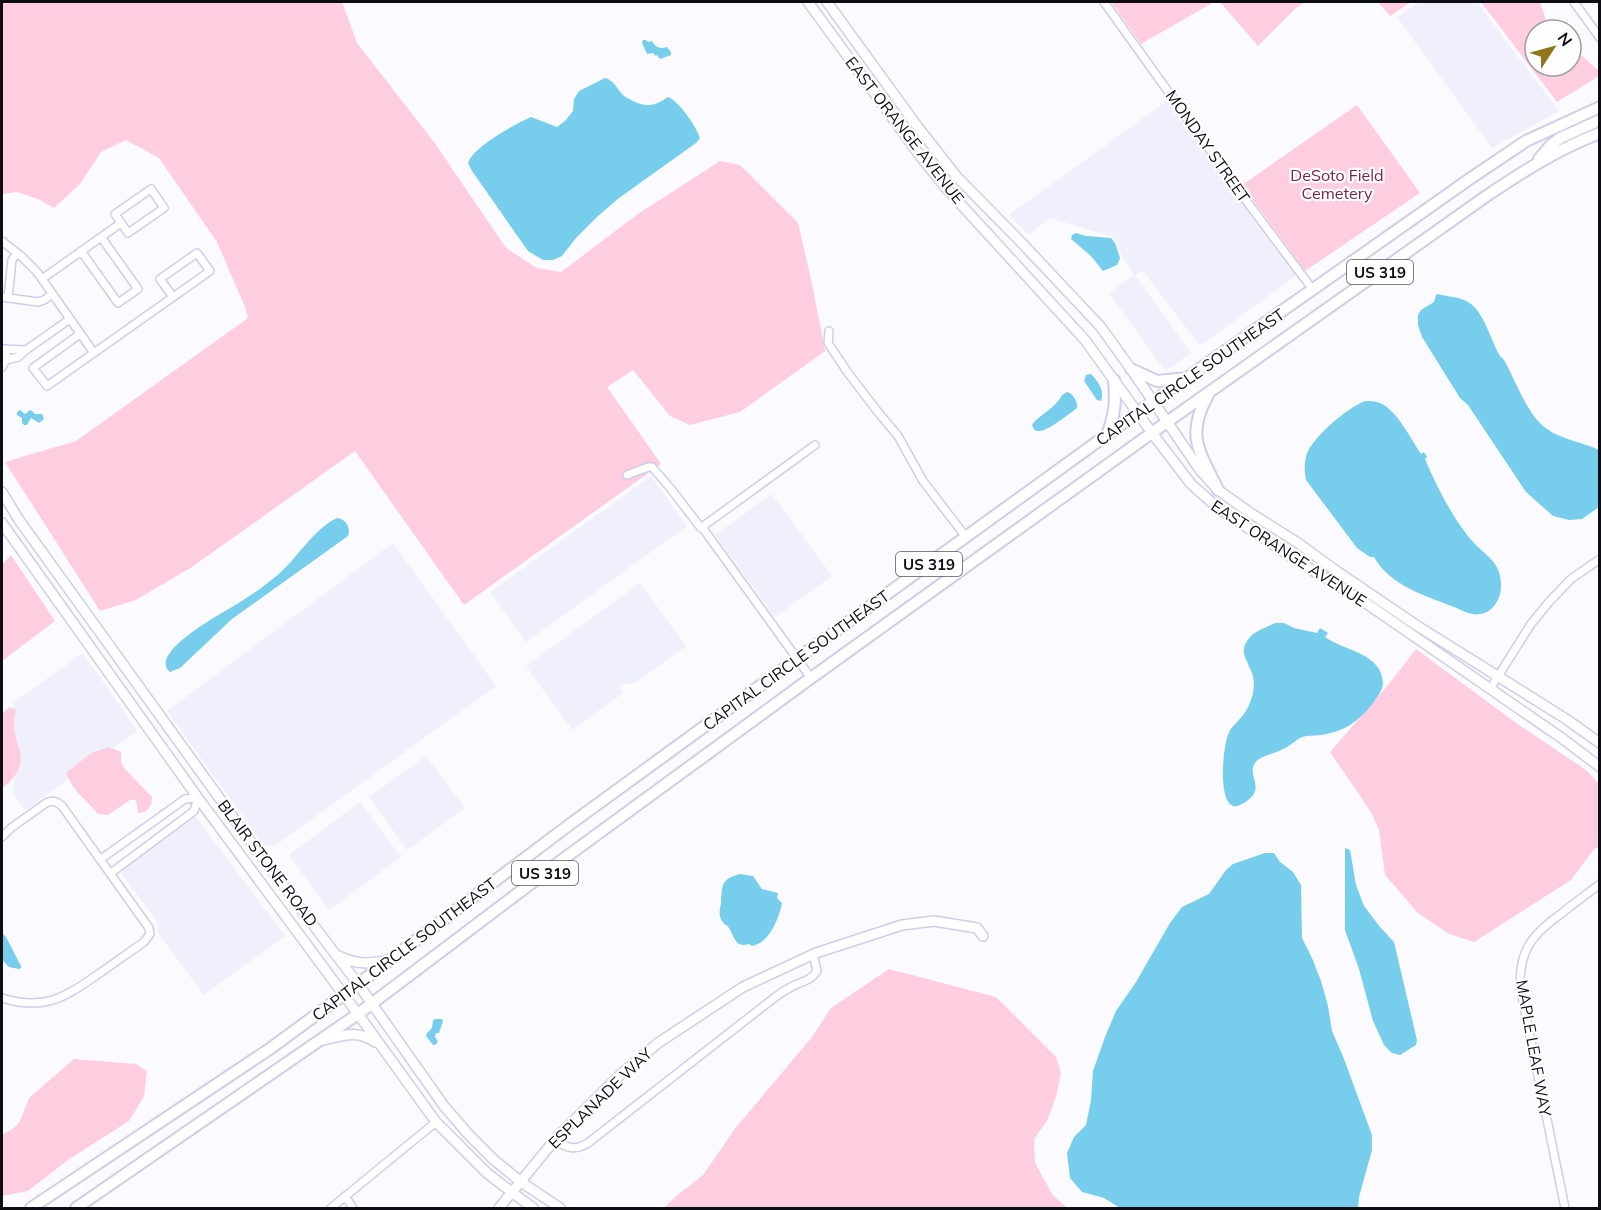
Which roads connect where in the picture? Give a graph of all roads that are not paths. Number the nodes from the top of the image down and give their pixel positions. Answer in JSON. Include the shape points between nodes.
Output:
{"nodes":[{"id":1,"x":808,"y":2,"type":"edge"},
{"id":2,"x":827,"y":2,"type":"edge"},
{"id":3,"x":1104,"y":2,"type":"edge"},
{"id":4,"x":1574,"y":2,"type":"edge"},
{"id":5,"x":1599,"y":39,"type":"edge"},
{"id":6,"x":1599,"y":107,"type":"edge"},
{"id":7,"x":1599,"y":120,"type":"edge"},
{"id":8,"x":1599,"y":133,"type":"edge"},
{"id":9,"x":1535,"y":164,"type":"junction"},
{"id":10,"x":121,"y":223,"type":"junction"},
{"id":11,"x":102,"y":237,"type":"junction"},
{"id":12,"x":2,"y":241,"type":"edge"},
{"id":13,"x":81,"y":251,"type":"junction"},
{"id":14,"x":17,"y":253,"type":"junction"},
{"id":15,"x":42,"y":279,"type":"junction"},
{"id":16,"x":1312,"y":290,"type":"junction"},
{"id":17,"x":52,"y":294,"type":"junction"},
{"id":18,"x":173,"y":297,"type":"junction"},
{"id":19,"x":4,"y":298,"type":"edge"},
{"id":20,"x":70,"y":319,"type":"junction"},
{"id":21,"x":829,"y":331,"type":"dead end"},
{"id":22,"x":80,"y":334,"type":"junction"},
{"id":23,"x":4,"y":349,"type":"edge"},
{"id":24,"x":26,"y":350,"type":"junction"},
{"id":25,"x":94,"y":353,"type":"junction"},
{"id":26,"x":3,"y":363,"type":"edge"},
{"id":27,"x":1131,"y":369,"type":"junction"},
{"id":28,"x":1188,"y":378,"type":"junction"},
{"id":29,"x":1114,"y":380,"type":"junction"},
{"id":30,"x":1210,"y":392,"type":"junction"},
{"id":31,"x":1155,"y":402,"type":"junction"},
{"id":32,"x":1137,"y":413,"type":"junction"},
{"id":33,"x":1167,"y":422,"type":"junction"},
{"id":34,"x":1152,"y":433,"type":"junction"},
{"id":35,"x":1106,"y":436,"type":"junction"},
{"id":36,"x":815,"y":445,"type":"dead end"},
{"id":37,"x":627,"y":475,"type":"dead end"},
{"id":38,"x":1218,"y":490,"type":"junction"},
{"id":39,"x":2,"y":492,"type":"edge"},
{"id":40,"x":2,"y":523,"type":"edge"},
{"id":41,"x":701,"y":527,"type":"junction"},
{"id":42,"x":966,"y":537,"type":"junction"},
{"id":43,"x":1599,"y":559,"type":"edge"},
{"id":44,"x":797,"y":659,"type":"junction"},
{"id":45,"x":1497,"y":676,"type":"junction"},
{"id":46,"x":811,"y":678,"type":"junction"},
{"id":47,"x":1490,"y":689,"type":"junction"},
{"id":48,"x":1599,"y":743,"type":"edge"},
{"id":49,"x":1599,"y":766,"type":"edge"},
{"id":50,"x":212,"y":788,"type":"junction"},
{"id":51,"x":198,"y":798,"type":"junction"},
{"id":52,"x":140,"y":831,"type":"junction"},
{"id":53,"x":2,"y":837,"type":"edge"},
{"id":54,"x":150,"y":844,"type":"junction"},
{"id":55,"x":101,"y":859,"type":"junction"},
{"id":56,"x":111,"y":873,"type":"junction"},
{"id":57,"x":1599,"y":884,"type":"edge"},
{"id":58,"x":983,"y":936,"type":"dead end"},
{"id":59,"x":336,"y":954,"type":"junction"},
{"id":60,"x":813,"y":954,"type":"junction"},
{"id":61,"x":392,"y":959,"type":"junction"},
{"id":62,"x":358,"y":984,"type":"junction"},
{"id":63,"x":344,"y":995,"type":"junction"},
{"id":64,"x":2,"y":998,"type":"edge"},
{"id":65,"x":371,"y":1004,"type":"junction"},
{"id":66,"x":358,"y":1014,"type":"junction"},
{"id":67,"x":317,"y":1041,"type":"junction"},
{"id":68,"x":381,"y":1046,"type":"junction"},
{"id":69,"x":436,"y":1122,"type":"junction"},
{"id":70,"x":464,"y":1129,"type":"junction"},
{"id":71,"x":555,"y":1140,"type":"junction"},
{"id":72,"x":521,"y":1182,"type":"junction"},
{"id":73,"x":511,"y":1193,"type":"junction"},
{"id":74,"x":345,"y":1196,"type":"junction"},
{"id":75,"x":31,"y":1209,"type":"edge"},
{"id":76,"x":76,"y":1209,"type":"edge"},
{"id":77,"x":331,"y":1209,"type":"edge"},
{"id":78,"x":353,"y":1209,"type":"edge"},
{"id":79,"x":499,"y":1209,"type":"edge"},
{"id":80,"x":533,"y":1209,"type":"edge"},
{"id":81,"x":560,"y":1209,"type":"edge"},
{"id":82,"x":1565,"y":1209,"type":"edge"}],
"edges":[{"from":1,"to":29,"type":"street","name":"EAST ORANGE AVENUE","via":[[915,150],[1085,340]]},
{"from":2,"to":27,"type":"street","name":"EAST ORANGE AVENUE","via":[[957,177],[1081,305]]},
{"from":3,"to":16,"type":"street","name":"MONDAY STREET"},
{"from":4,"to":5,"type":"street"},
{"from":6,"to":16,"type":"main road","name":"CAPITAL CIRCLE SOUTHEAST","number":"US 319","via":[[1526,141]]},
{"from":7,"to":9,"type":"main road","via":[[1560,138]]},
{"from":8,"to":9,"type":"main road","name":"CAPITAL CIRCLE SOUTHEAST","number":"US 319"},
{"from":9,"to":30,"type":"main road","name":"CAPITAL CIRCLE SOUTHEAST","number":"US 319"},
{"from":10,"to":10,"type":"street","via":[[115,214],[151,189],[164,208],[128,233]]},
{"from":10,"to":11,"type":"street"},
{"from":11,"to":13,"type":"street"},
{"from":11,"to":13,"type":"street","via":[[138,289],[118,303]]},
{"from":12,"to":14,"type":"street"},
{"from":13,"to":15,"type":"street"},
{"from":14,"to":15,"type":"street"},
{"from":14,"to":19,"type":"street"},
{"from":15,"to":17,"type":"street"},
{"from":16,"to":28,"type":"main road","name":"CAPITAL CIRCLE SOUTHEAST","number":"US 319"},
{"from":17,"to":19,"type":"street","via":[[38,302]]},
{"from":17,"to":20,"type":"street"},
{"from":18,"to":18,"type":"street","via":[[210,271],[197,252],[160,279]]},
{"from":18,"to":25,"type":"street"},
{"from":20,"to":22,"type":"street"},
{"from":20,"to":24,"type":"street"},
{"from":21,"to":42,"type":"street","via":[[828,343],[898,436],[923,481]]},
{"from":22,"to":25,"type":"street"},
{"from":22,"to":25,"type":"street","via":[[33,368],[46,386]]},
{"from":23,"to":24,"type":"street"},
{"from":23,"to":26,"type":"street"},
{"from":24,"to":26,"type":"street"},
{"from":27,"to":28,"type":"main road","via":[[1157,381]]},
{"from":27,"to":31,"type":"street","name":"EAST ORANGE AVENUE"},
{"from":28,"to":31,"type":"main road","name":"CAPITAL CIRCLE SOUTHEAST","number":"US 319"},
{"from":29,"to":32,"type":"street","name":"EAST ORANGE AVENUE"},
{"from":29,"to":35,"type":"main road","via":[[1115,412]]},
{"from":30,"to":33,"type":"main road","name":"CAPITAL CIRCLE SOUTHEAST","number":"US 319"},
{"from":30,"to":38,"type":"main road","via":[[1200,409],[1195,430],[1200,453]]},
{"from":31,"to":32,"type":"main road","name":"CAPITAL CIRCLE SOUTHEAST","number":"US 319"},
{"from":31,"to":33,"type":"street","name":"EAST ORANGE AVENUE"},
{"from":32,"to":34,"type":"street","name":"EAST ORANGE AVENUE"},
{"from":32,"to":35,"type":"main road","name":"CAPITAL CIRCLE SOUTHEAST","number":"US 319"},
{"from":33,"to":34,"type":"main road","name":"CAPITAL CIRCLE SOUTHEAST","number":"US 319"},
{"from":33,"to":38,"type":"street","name":"EAST ORANGE AVENUE"},
{"from":34,"to":46,"type":"main road","name":"CAPITAL CIRCLE SOUTHEAST","number":"US 319"},
{"from":34,"to":47,"type":"street","name":"EAST ORANGE AVENUE","via":[[1191,484],[1218,508]]},
{"from":35,"to":42,"type":"main road","name":"CAPITAL CIRCLE SOUTHEAST","number":"US 319"},
{"from":36,"to":41,"type":"street"},
{"from":37,"to":41,"type":"street","via":[[652,467]]},
{"from":38,"to":45,"type":"street","name":"EAST ORANGE AVENUE"},
{"from":39,"to":50,"type":"street","name":"BLAIR STONE ROAD"},
{"from":40,"to":51,"type":"street","name":"BLAIR STONE ROAD"},
{"from":41,"to":44,"type":"street"},
{"from":42,"to":44,"type":"main road","name":"CAPITAL CIRCLE SOUTHEAST","number":"US 319"},
{"from":43,"to":45,"type":"street","via":[[1571,579],[1549,602]]},
{"from":44,"to":46,"type":"street"},
{"from":44,"to":61,"type":"main road","name":"CAPITAL CIRCLE SOUTHEAST","number":"US 319"},
{"from":45,"to":47,"type":"street"},
{"from":45,"to":48,"type":"street","name":"EAST ORANGE AVENUE"},
{"from":46,"to":65,"type":"main road","name":"CAPITAL CIRCLE SOUTHEAST","number":"US 319"},
{"from":47,"to":49,"type":"street","name":"EAST ORANGE AVENUE"},
{"from":50,"to":51,"type":"street"},
{"from":50,"to":59,"type":"street","name":"BLAIR STONE ROAD"},
{"from":51,"to":52,"type":"street","via":[[184,799]]},
{"from":51,"to":54,"type":"street","via":[[194,811]]},
{"from":51,"to":63,"type":"street","name":"BLAIR STONE ROAD"},
{"from":52,"to":54,"type":"street"},
{"from":52,"to":55,"type":"street"},
{"from":53,"to":55,"type":"street","via":[[51,801],[57,801]]},
{"from":54,"to":56,"type":"street"},
{"from":55,"to":56,"type":"street"},
{"from":56,"to":64,"type":"street","via":[[149,928],[144,942],[62,997],[40,1003]]},
{"from":57,"to":82,"type":"street","name":"MAPLE LEAF WAY","via":[[1533,936],[1520,971]]},
{"from":58,"to":60,"type":"street","name":"ESPLANADE WAY","via":[[977,928],[934,921],[902,925]]},
{"from":59,"to":61,"type":"street","via":[[371,964]]},
{"from":59,"to":62,"type":"street","name":"BLAIR STONE ROAD"},
{"from":60,"to":71,"type":"street","name":"ESPLANADE WAY","via":[[743,987],[658,1043]]},
{"from":60,"to":71,"type":"street","via":[[817,971],[814,976],[774,998],[588,1143],[571,1148]]},
{"from":61,"to":62,"type":"main road","name":"CAPITAL CIRCLE SOUTHEAST","number":"US 319"},
{"from":62,"to":63,"type":"main road","name":"CAPITAL CIRCLE SOUTHEAST","number":"US 319"},
{"from":62,"to":65,"type":"street","name":"BLAIR STONE ROAD"},
{"from":63,"to":66,"type":"street","name":"BLAIR STONE ROAD"},
{"from":63,"to":75,"type":"main road","name":"CAPITAL CIRCLE SOUTHEAST","number":"US 319"},
{"from":65,"to":66,"type":"main road","name":"CAPITAL CIRCLE SOUTHEAST","number":"US 319"},
{"from":65,"to":70,"type":"street","name":"BLAIR STONE ROAD"},
{"from":66,"to":67,"type":"main road","name":"CAPITAL CIRCLE SOUTHEAST","number":"US 319"},
{"from":66,"to":68,"type":"street","name":"BLAIR STONE ROAD"},
{"from":67,"to":68,"type":"street","via":[[356,1034]]},
{"from":67,"to":76,"type":"main road","name":"CAPITAL CIRCLE SOUTHEAST","number":"US 319"},
{"from":68,"to":69,"type":"street","name":"BLAIR STONE ROAD"},
{"from":69,"to":70,"type":"street"},
{"from":69,"to":73,"type":"street","name":"BLAIR STONE ROAD"},
{"from":69,"to":74,"type":"street"},
{"from":70,"to":72,"type":"street","name":"BLAIR STONE ROAD"},
{"from":71,"to":72,"type":"street","name":"ESPLANADE WAY"},
{"from":72,"to":73,"type":"street","name":"ESPLANADE WAY"},
{"from":72,"to":81,"type":"street","name":"BLAIR STONE ROAD"},
{"from":73,"to":79,"type":"street","name":"ESPLANADE WAY"},
{"from":73,"to":80,"type":"street","name":"BLAIR STONE ROAD"},
{"from":74,"to":77,"type":"street"},
{"from":74,"to":78,"type":"street"}]}
